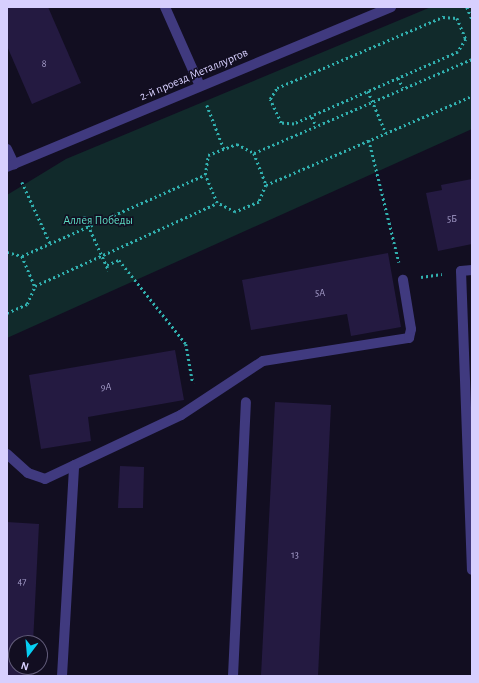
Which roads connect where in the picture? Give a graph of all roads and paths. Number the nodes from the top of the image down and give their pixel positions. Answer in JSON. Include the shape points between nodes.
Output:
{"nodes":[{"id":1,"x":165,"y":7,"type":"edge"},
{"id":2,"x":391,"y":7,"type":"edge"},
{"id":3,"x":467,"y":7,"type":"edge"},
{"id":4,"x":472,"y":19,"type":"edge"},
{"id":5,"x":472,"y":59,"type":"edge"},
{"id":6,"x":398,"y":78,"type":"junction"},
{"id":7,"x":200,"y":86,"type":"junction"},
{"id":8,"x":402,"y":88,"type":"junction"},
{"id":9,"x":368,"y":91,"type":"junction"},
{"id":10,"x":472,"y":96,"type":"edge"},
{"id":11,"x":373,"y":101,"type":"junction"},
{"id":12,"x":312,"y":116,"type":"junction"},
{"id":13,"x":316,"y":126,"type":"junction"},
{"id":14,"x":386,"y":133,"type":"junction"},
{"id":15,"x":369,"y":140,"type":"junction"},
{"id":16,"x":7,"y":149,"type":"edge"},
{"id":17,"x":224,"y":149,"type":"junction"},
{"id":18,"x":254,"y":154,"type":"junction"},
{"id":19,"x":10,"y":166,"type":"edge"},
{"id":20,"x":204,"y":175,"type":"junction"},
{"id":21,"x":266,"y":185,"type":"junction"},
{"id":22,"x":217,"y":203,"type":"junction"},
{"id":23,"x":84,"y":216,"type":"dead end"},
{"id":24,"x":88,"y":226,"type":"junction"},
{"id":25,"x":50,"y":243,"type":"junction"},
{"id":26,"x":7,"y":252,"type":"edge"},
{"id":27,"x":22,"y":256,"type":"junction"},
{"id":28,"x":102,"y":256,"type":"junction"},
{"id":29,"x":107,"y":265,"type":"junction"},
{"id":30,"x":472,"y":270,"type":"edge"},
{"id":31,"x":109,"y":271,"type":"dead end"},
{"id":32,"x":403,"y":280,"type":"joint"},
{"id":33,"x":35,"y":286,"type":"junction"},
{"id":34,"x":7,"y":313,"type":"edge"},
{"id":35,"x":246,"y":402,"type":"dead end"},
{"id":36,"x":197,"y":404,"type":"junction"},
{"id":37,"x":7,"y":454,"type":"edge"},
{"id":38,"x":74,"y":465,"type":"junction"},
{"id":39,"x":472,"y":570,"type":"edge"},
{"id":40,"x":62,"y":676,"type":"edge"},
{"id":41,"x":233,"y":676,"type":"edge"}],
"edges":[{"from":1,"to":7,"type":"street"},
{"from":2,"to":7,"type":"street","name":"2-й проезд Металлургов"},
{"from":3,"to":4,"type":"path"},
{"from":5,"to":8,"type":"path"},
{"from":6,"to":8,"type":"path"},
{"from":6,"to":9,"type":"path"},
{"from":6,"to":12,"type":"path","via":[[458,52],[466,39],[457,18],[443,16],[277,88],[270,99],[281,123],[294,124]]},
{"from":7,"to":17,"type":"path"},
{"from":7,"to":19,"type":"street","name":"2-й проезд Металлургов"},
{"from":8,"to":11,"type":"path"},
{"from":9,"to":11,"type":"path"},
{"from":9,"to":12,"type":"path"},
{"from":10,"to":14,"type":"path"},
{"from":11,"to":13,"type":"path"},
{"from":11,"to":14,"type":"path"},
{"from":12,"to":13,"type":"path"},
{"from":13,"to":18,"type":"path"},
{"from":14,"to":15,"type":"path"},
{"from":15,"to":21,"type":"path"},
{"from":15,"to":32,"type":"path"},
{"from":16,"to":19,"type":"street"},
{"from":17,"to":18,"type":"path","via":[[237,144]]},
{"from":17,"to":20,"type":"path","via":[[208,155]]},
{"from":18,"to":21,"type":"path"},
{"from":19,"to":25,"type":"path"},
{"from":20,"to":22,"type":"path"},
{"from":20,"to":24,"type":"path"},
{"from":21,"to":22,"type":"path","via":[[259,202],[235,212]]},
{"from":22,"to":28,"type":"path"},
{"from":23,"to":24,"type":"path"},
{"from":24,"to":25,"type":"path"},
{"from":24,"to":28,"type":"path"},
{"from":25,"to":27,"type":"path"},
{"from":26,"to":27,"type":"path"},
{"from":27,"to":33,"type":"path"},
{"from":28,"to":29,"type":"path"},
{"from":28,"to":33,"type":"path"},
{"from":29,"to":31,"type":"path"},
{"from":29,"to":36,"type":"path","via":[[119,260],[186,344]]},
{"from":30,"to":39,"type":"street","via":[[461,271]]},
{"from":32,"to":36,"type":"street","via":[[411,329],[409,338],[263,361]]},
{"from":33,"to":34,"type":"path","via":[[27,304]]},
{"from":35,"to":41,"type":"street"},
{"from":36,"to":38,"type":"street","via":[[181,415]]},
{"from":37,"to":38,"type":"street","via":[[28,473],[45,479]]},
{"from":38,"to":40,"type":"street"}]}
